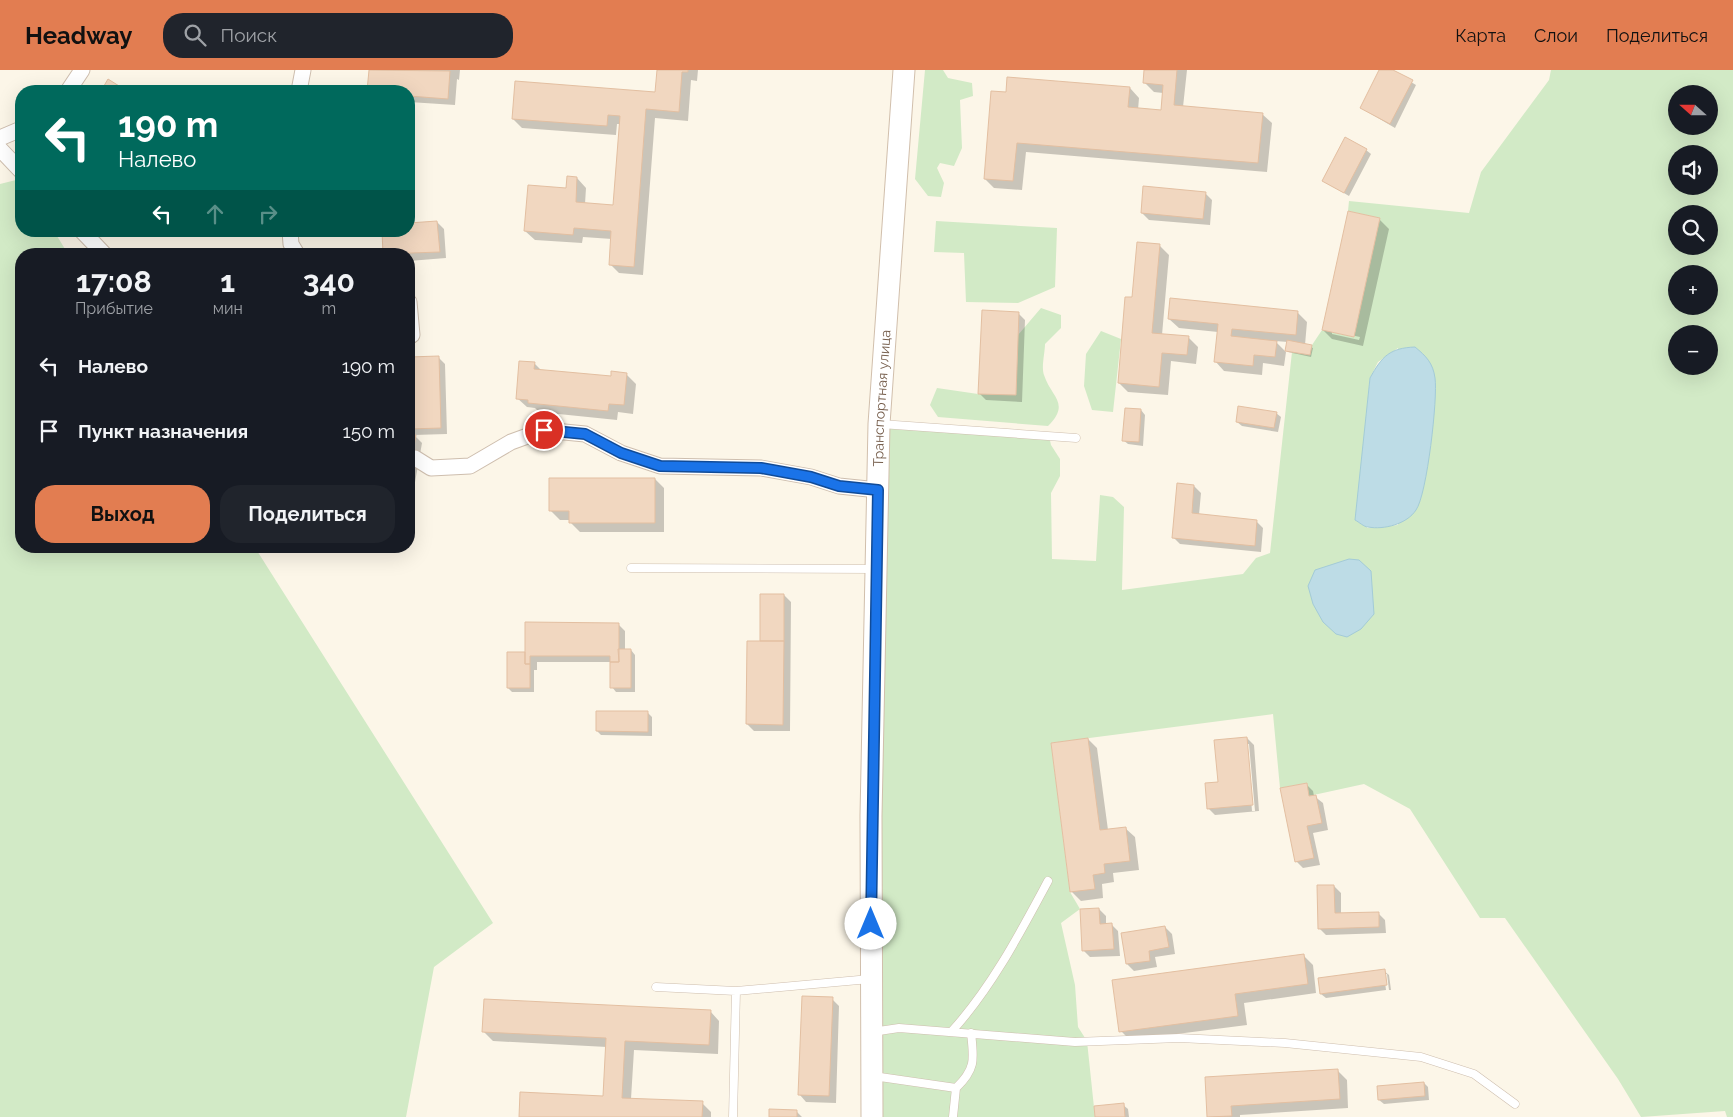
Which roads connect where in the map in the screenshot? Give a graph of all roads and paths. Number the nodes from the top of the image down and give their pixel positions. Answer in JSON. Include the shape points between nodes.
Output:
{"nodes":[{"id":1,"x":82,"y":70,"type":"edge"},
{"id":2,"x":303,"y":70,"type":"edge"},
{"id":3,"x":904,"y":70,"type":"edge"},
{"id":4,"x":72,"y":85,"type":"edge"},
{"id":5,"x":300,"y":85,"type":"edge"},
{"id":6,"x":15,"y":132,"type":"edge"},
{"id":7,"x":0,"y":138,"type":"edge"},
{"id":8,"x":0,"y":149,"type":"edge"},
{"id":9,"x":15,"y":165,"type":"edge"},
{"id":10,"x":88,"y":237,"type":"edge"},
{"id":11,"x":98,"y":248,"type":"edge"},
{"id":12,"x":879,"y":424,"type":"junction"},
{"id":13,"x":1076,"y":438,"type":"dead end"},
{"id":14,"x":415,"y":458,"type":"dead end"},
{"id":15,"x":878,"y":490,"type":"junction"},
{"id":16,"x":631,"y":568,"type":"dead end"},
{"id":17,"x":876,"y":569,"type":"junction"},
{"id":18,"x":1048,"y":881,"type":"dead end"},
{"id":19,"x":870,"y":979,"type":"junction"},
{"id":20,"x":656,"y":987,"type":"dead end"},
{"id":21,"x":736,"y":991,"type":"junction"},
{"id":22,"x":952,"y":1031,"type":"junction"},
{"id":23,"x":870,"y":1032,"type":"junction"},
{"id":24,"x":971,"y":1033,"type":"junction"},
{"id":25,"x":871,"y":1076,"type":"junction"},
{"id":26,"x":956,"y":1088,"type":"junction"},
{"id":27,"x":1515,"y":1104,"type":"dead end"},
{"id":28,"x":733,"y":1117,"type":"edge"},
{"id":29,"x":872,"y":1117,"type":"edge"},
{"id":30,"x":953,"y":1117,"type":"edge"}],
"edges":[{"from":1,"to":4,"type":"street"},
{"from":2,"to":5,"type":"street"},
{"from":3,"to":12,"type":"main road","name":"Транспортная улица"},
{"from":6,"to":7,"type":"street"},
{"from":8,"to":9,"type":"street"},
{"from":10,"to":11,"type":"street"},
{"from":12,"to":13,"type":"lane"},
{"from":12,"to":15,"type":"main road","name":"Транспортная улица"},
{"from":14,"to":15,"type":"street","via":[[431,468],[470,466],[511,442],[544,430],[585,434],[621,453],[660,466],[761,468],[839,486]]},
{"from":15,"to":17,"type":"main road","name":"Транспортная улица"},
{"from":16,"to":17,"type":"lane"},
{"from":17,"to":19,"type":"main road","name":"Транспортная улица"},
{"from":18,"to":22,"type":"lane","via":[[981,994]]},
{"from":19,"to":21,"type":"lane"},
{"from":19,"to":23,"type":"main road","name":"Транспортная улица"},
{"from":20,"to":21,"type":"lane"},
{"from":21,"to":28,"type":"lane"},
{"from":22,"to":23,"type":"lane","via":[[899,1028]]},
{"from":22,"to":24,"type":"lane"},
{"from":23,"to":25,"type":"main road","name":"Транспортная улица"},
{"from":24,"to":26,"type":"lane","via":[[971,1071]]},
{"from":24,"to":27,"type":"lane","via":[[1075,1042],[1179,1038],[1285,1043],[1421,1056],[1474,1074]]},
{"from":25,"to":26,"type":"lane"},
{"from":25,"to":29,"type":"main road","name":"Транспортная улица"},
{"from":26,"to":30,"type":"lane"}]}
